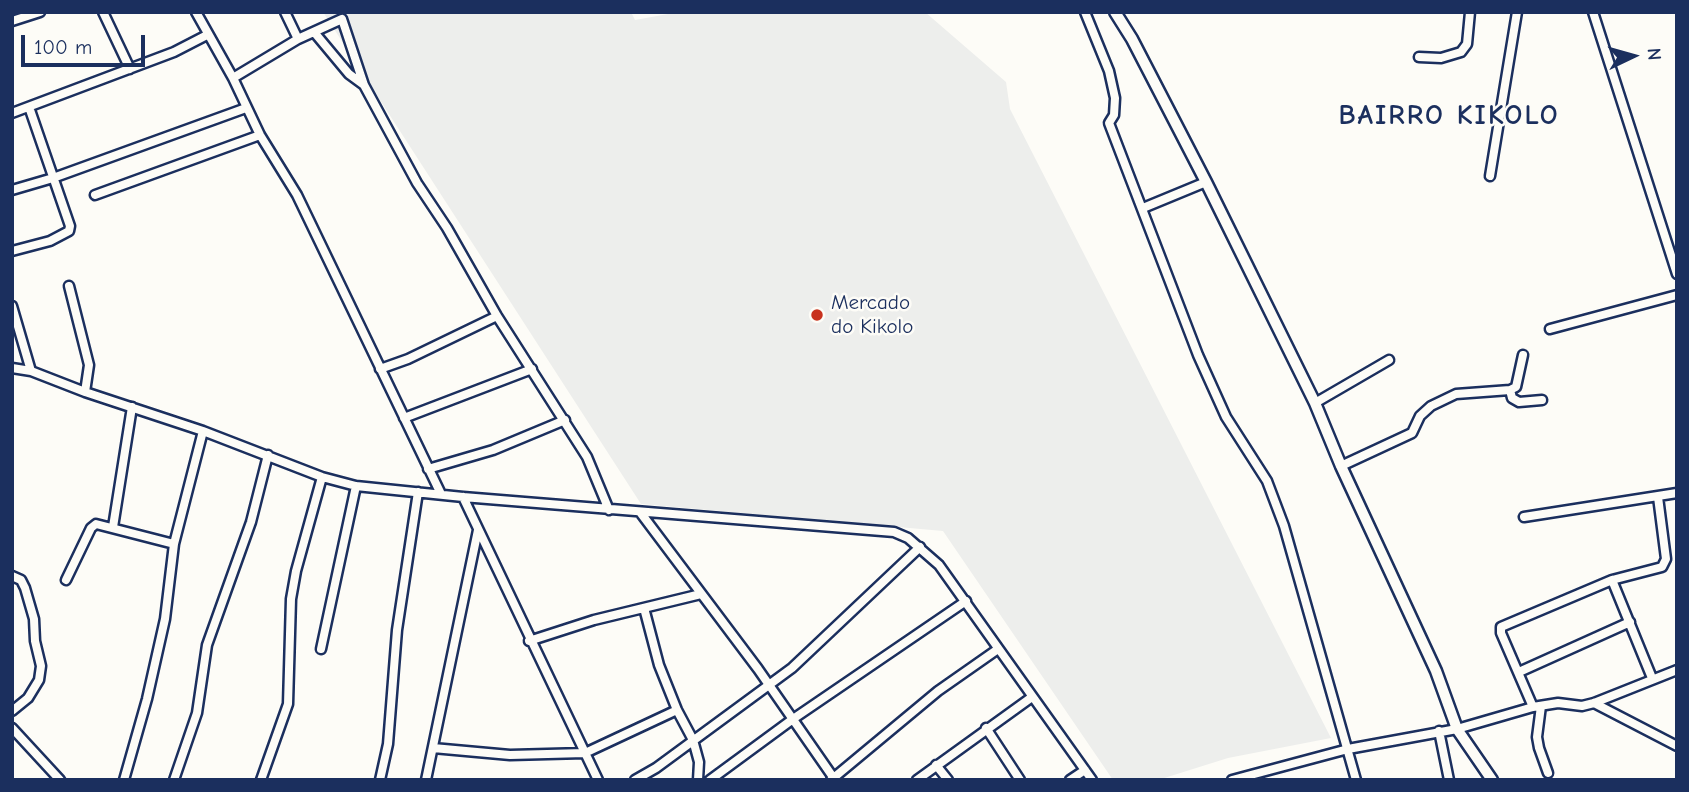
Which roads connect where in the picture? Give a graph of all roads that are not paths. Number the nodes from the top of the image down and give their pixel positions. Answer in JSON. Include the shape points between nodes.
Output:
{"nodes":[{"id":1,"x":40,"y":12,"type":"edge"},
{"id":2,"x":103,"y":12,"type":"edge"},
{"id":3,"x":197,"y":12,"type":"edge"},
{"id":4,"x":285,"y":12,"type":"edge"},
{"id":5,"x":1085,"y":12,"type":"edge"},
{"id":6,"x":1115,"y":12,"type":"edge"},
{"id":7,"x":1470,"y":12,"type":"edge"},
{"id":8,"x":1517,"y":12,"type":"edge"},
{"id":9,"x":1593,"y":12,"type":"edge"},
{"id":10,"x":12,"y":21,"type":"edge"},
{"id":11,"x":314,"y":32,"type":"junction"},
{"id":12,"x":207,"y":35,"type":"junction"},
{"id":13,"x":298,"y":38,"type":"junction"},
{"id":14,"x":1419,"y":57,"type":"dead end"},
{"id":15,"x":130,"y":69,"type":"junction"},
{"id":16,"x":233,"y":78,"type":"junction"},
{"id":17,"x":363,"y":85,"type":"junction"},
{"id":18,"x":29,"y":107,"type":"junction"},
{"id":19,"x":246,"y":108,"type":"junction"},
{"id":20,"x":12,"y":113,"type":"edge"},
{"id":21,"x":260,"y":135,"type":"junction"},
{"id":22,"x":1490,"y":176,"type":"dead end"},
{"id":23,"x":53,"y":178,"type":"junction"},
{"id":24,"x":1206,"y":182,"type":"junction"},
{"id":25,"x":12,"y":190,"type":"edge"},
{"id":26,"x":95,"y":195,"type":"dead end"},
{"id":27,"x":1143,"y":208,"type":"junction"},
{"id":28,"x":12,"y":250,"type":"edge"},
{"id":29,"x":1677,"y":274,"type":"edge"},
{"id":30,"x":69,"y":286,"type":"dead end"},
{"id":31,"x":1677,"y":295,"type":"edge"},
{"id":32,"x":12,"y":306,"type":"edge"},
{"id":33,"x":497,"y":316,"type":"junction"},
{"id":34,"x":1550,"y":329,"type":"dead end"},
{"id":35,"x":1523,"y":355,"type":"dead end"},
{"id":36,"x":1389,"y":360,"type":"dead end"},
{"id":37,"x":12,"y":369,"type":"edge"},
{"id":38,"x":380,"y":369,"type":"junction"},
{"id":39,"x":532,"y":369,"type":"junction"},
{"id":40,"x":31,"y":371,"type":"junction"},
{"id":41,"x":1510,"y":390,"type":"junction"},
{"id":42,"x":86,"y":392,"type":"junction"},
{"id":43,"x":1542,"y":400,"type":"dead end"},
{"id":44,"x":1315,"y":403,"type":"junction"},
{"id":45,"x":132,"y":408,"type":"junction"},
{"id":46,"x":404,"y":418,"type":"junction"},
{"id":47,"x":565,"y":421,"type":"junction"},
{"id":48,"x":203,"y":430,"type":"junction"},
{"id":49,"x":268,"y":455,"type":"junction"},
{"id":50,"x":1341,"y":466,"type":"junction"},
{"id":51,"x":428,"y":469,"type":"junction"},
{"id":52,"x":322,"y":477,"type":"junction"},
{"id":53,"x":356,"y":486,"type":"junction"},
{"id":54,"x":418,"y":492,"type":"junction"},
{"id":55,"x":1677,"y":493,"type":"edge"},
{"id":56,"x":441,"y":494,"type":"junction"},
{"id":57,"x":463,"y":497,"type":"junction"},
{"id":58,"x":1658,"y":497,"type":"junction"},
{"id":59,"x":609,"y":510,"type":"junction"},
{"id":60,"x":640,"y":512,"type":"junction"},
{"id":61,"x":1524,"y":517,"type":"dead end"},
{"id":62,"x":113,"y":527,"type":"junction"},
{"id":63,"x":478,"y":530,"type":"junction"},
{"id":64,"x":174,"y":544,"type":"junction"},
{"id":65,"x":920,"y":547,"type":"junction"},
{"id":66,"x":12,"y":576,"type":"edge"},
{"id":67,"x":66,"y":580,"type":"dead end"},
{"id":68,"x":1612,"y":580,"type":"junction"},
{"id":69,"x":701,"y":594,"type":"junction"},
{"id":70,"x":966,"y":601,"type":"junction"},
{"id":71,"x":644,"y":608,"type":"junction"},
{"id":72,"x":1630,"y":622,"type":"junction"},
{"id":73,"x":530,"y":641,"type":"junction"},
{"id":74,"x":321,"y":649,"type":"dead end"},
{"id":75,"x":998,"y":649,"type":"junction"},
{"id":76,"x":1677,"y":670,"type":"edge"},
{"id":77,"x":1519,"y":672,"type":"junction"},
{"id":78,"x":1652,"y":678,"type":"junction"},
{"id":79,"x":768,"y":684,"type":"junction"},
{"id":80,"x":1032,"y":697,"type":"junction"},
{"id":81,"x":1594,"y":703,"type":"junction"},
{"id":82,"x":1537,"y":706,"type":"junction"},
{"id":83,"x":13,"y":709,"type":"edge"},
{"id":84,"x":677,"y":710,"type":"junction"},
{"id":85,"x":793,"y":719,"type":"junction"},
{"id":86,"x":12,"y":728,"type":"edge"},
{"id":87,"x":986,"y":728,"type":"junction"},
{"id":88,"x":1457,"y":729,"type":"junction"},
{"id":89,"x":1439,"y":732,"type":"junction"},
{"id":90,"x":693,"y":740,"type":"junction"},
{"id":91,"x":1677,"y":746,"type":"edge"},
{"id":92,"x":433,"y":748,"type":"junction"},
{"id":93,"x":1348,"y":749,"type":"junction"},
{"id":94,"x":585,"y":752,"type":"junction"},
{"id":95,"x":936,"y":765,"type":"junction"},
{"id":96,"x":1085,"y":770,"type":"junction"},
{"id":97,"x":1548,"y":772,"type":"dead end"},
{"id":98,"x":833,"y":779,"type":"edge"},
{"id":99,"x":60,"y":780,"type":"edge"},
{"id":100,"x":124,"y":780,"type":"edge"},
{"id":101,"x":174,"y":780,"type":"edge"},
{"id":102,"x":261,"y":780,"type":"edge"},
{"id":103,"x":380,"y":780,"type":"edge"},
{"id":104,"x":426,"y":780,"type":"edge"},
{"id":105,"x":598,"y":780,"type":"edge"},
{"id":106,"x":635,"y":780,"type":"edge"},
{"id":107,"x":698,"y":780,"type":"edge"},
{"id":108,"x":710,"y":780,"type":"edge"},
{"id":109,"x":918,"y":780,"type":"edge"},
{"id":110,"x":948,"y":780,"type":"edge"},
{"id":111,"x":1020,"y":780,"type":"edge"},
{"id":112,"x":1070,"y":780,"type":"edge"},
{"id":113,"x":1092,"y":780,"type":"edge"},
{"id":114,"x":1232,"y":780,"type":"edge"},
{"id":115,"x":1356,"y":780,"type":"edge"},
{"id":116,"x":1450,"y":780,"type":"edge"},
{"id":117,"x":1492,"y":780,"type":"edge"}],
"edges":[{"from":1,"to":10,"type":"street"},
{"from":2,"to":15,"type":"street"},
{"from":3,"to":12,"type":"street"},
{"from":4,"to":13,"type":"street"},
{"from":5,"to":27,"type":"street","via":[[1115,98],[1109,123]]},
{"from":6,"to":24,"type":"street"},
{"from":7,"to":14,"type":"street","via":[[1461,52],[1441,58]]},
{"from":8,"to":22,"type":"street"},
{"from":9,"to":29,"type":"street"},
{"from":11,"to":13,"type":"street"},
{"from":11,"to":17,"type":"street"},
{"from":11,"to":17,"type":"street","via":[[342,19]]},
{"from":12,"to":15,"type":"street"},
{"from":12,"to":16,"type":"street"},
{"from":13,"to":16,"type":"street"},
{"from":15,"to":18,"type":"street"},
{"from":16,"to":19,"type":"street"},
{"from":17,"to":33,"type":"street"},
{"from":18,"to":20,"type":"street"},
{"from":18,"to":23,"type":"street"},
{"from":19,"to":21,"type":"street"},
{"from":19,"to":23,"type":"street"},
{"from":21,"to":26,"type":"street"},
{"from":21,"to":38,"type":"street","via":[[297,194]]},
{"from":23,"to":25,"type":"street"},
{"from":23,"to":28,"type":"street","via":[[69,231]]},
{"from":24,"to":27,"type":"street"},
{"from":24,"to":44,"type":"street"},
{"from":27,"to":93,"type":"street","via":[[1209,384],[1267,481]]},
{"from":30,"to":42,"type":"street","via":[[89,365]]},
{"from":31,"to":34,"type":"street"},
{"from":32,"to":40,"type":"street"},
{"from":33,"to":38,"type":"street"},
{"from":33,"to":39,"type":"street"},
{"from":35,"to":41,"type":"street","via":[[1518,382]]},
{"from":36,"to":44,"type":"street"},
{"from":37,"to":40,"type":"street"},
{"from":38,"to":46,"type":"street"},
{"from":39,"to":46,"type":"street"},
{"from":39,"to":47,"type":"street"},
{"from":40,"to":42,"type":"street"},
{"from":41,"to":43,"type":"street","via":[[1519,401]]},
{"from":41,"to":50,"type":"street","via":[[1455,394],[1420,416],[1412,433]]},
{"from":42,"to":45,"type":"street"},
{"from":44,"to":50,"type":"street"},
{"from":45,"to":48,"type":"street"},
{"from":45,"to":62,"type":"street"},
{"from":46,"to":51,"type":"street"},
{"from":47,"to":51,"type":"street","via":[[493,450]]},
{"from":47,"to":59,"type":"street","via":[[587,457]]},
{"from":48,"to":49,"type":"street"},
{"from":48,"to":64,"type":"street"},
{"from":49,"to":52,"type":"street"},
{"from":49,"to":101,"type":"street","via":[[251,522],[207,645],[197,713]]},
{"from":50,"to":88,"type":"street","via":[[1436,671]]},
{"from":51,"to":56,"type":"street"},
{"from":52,"to":53,"type":"street"},
{"from":52,"to":102,"type":"street","via":[[291,600],[288,704]]},
{"from":53,"to":54,"type":"street"},
{"from":53,"to":74,"type":"street"},
{"from":54,"to":56,"type":"street"},
{"from":54,"to":103,"type":"street"},
{"from":55,"to":58,"type":"street"},
{"from":56,"to":57,"type":"street"},
{"from":57,"to":59,"type":"street"},
{"from":57,"to":63,"type":"street"},
{"from":58,"to":61,"type":"street"},
{"from":58,"to":68,"type":"street","via":[[1665,563]]},
{"from":59,"to":60,"type":"street"},
{"from":60,"to":65,"type":"street","via":[[894,532]]},
{"from":60,"to":69,"type":"street"},
{"from":62,"to":64,"type":"street"},
{"from":62,"to":67,"type":"street","via":[[96,524],[91,528]]},
{"from":63,"to":73,"type":"street"},
{"from":63,"to":92,"type":"street"},
{"from":64,"to":100,"type":"street","via":[[165,619]]},
{"from":65,"to":70,"type":"street"},
{"from":65,"to":79,"type":"street","via":[[823,641]]},
{"from":66,"to":83,"type":"street","via":[[25,587],[41,666],[28,698]]},
{"from":68,"to":72,"type":"street"},
{"from":68,"to":77,"type":"street","via":[[1501,627]]},
{"from":69,"to":71,"type":"street"},
{"from":69,"to":79,"type":"street"},
{"from":70,"to":75,"type":"street"},
{"from":70,"to":85,"type":"street"},
{"from":71,"to":73,"type":"street"},
{"from":71,"to":84,"type":"street","via":[[655,654]]},
{"from":72,"to":77,"type":"street"},
{"from":72,"to":78,"type":"street"},
{"from":73,"to":94,"type":"street"},
{"from":75,"to":80,"type":"street"},
{"from":75,"to":98,"type":"street","via":[[938,691]]},
{"from":76,"to":78,"type":"street"},
{"from":77,"to":82,"type":"street"},
{"from":78,"to":81,"type":"street"},
{"from":79,"to":85,"type":"street"},
{"from":79,"to":90,"type":"street"},
{"from":80,"to":87,"type":"street"},
{"from":80,"to":96,"type":"street"},
{"from":81,"to":82,"type":"street"},
{"from":81,"to":91,"type":"street"},
{"from":82,"to":88,"type":"street"},
{"from":82,"to":97,"type":"street","via":[[1539,748]]},
{"from":84,"to":90,"type":"street"},
{"from":84,"to":94,"type":"street"},
{"from":85,"to":98,"type":"street"},
{"from":85,"to":108,"type":"street"},
{"from":86,"to":99,"type":"street"},
{"from":87,"to":95,"type":"street"},
{"from":87,"to":111,"type":"street"},
{"from":88,"to":89,"type":"street"},
{"from":88,"to":117,"type":"street"},
{"from":89,"to":93,"type":"street"},
{"from":89,"to":116,"type":"street"},
{"from":90,"to":106,"type":"street"},
{"from":90,"to":107,"type":"street"},
{"from":92,"to":94,"type":"street","via":[[510,755]]},
{"from":92,"to":104,"type":"street"},
{"from":93,"to":114,"type":"street"},
{"from":93,"to":115,"type":"street"},
{"from":94,"to":105,"type":"street"},
{"from":95,"to":109,"type":"street"},
{"from":95,"to":110,"type":"street"},
{"from":96,"to":112,"type":"street"},
{"from":96,"to":113,"type":"street"}]}
